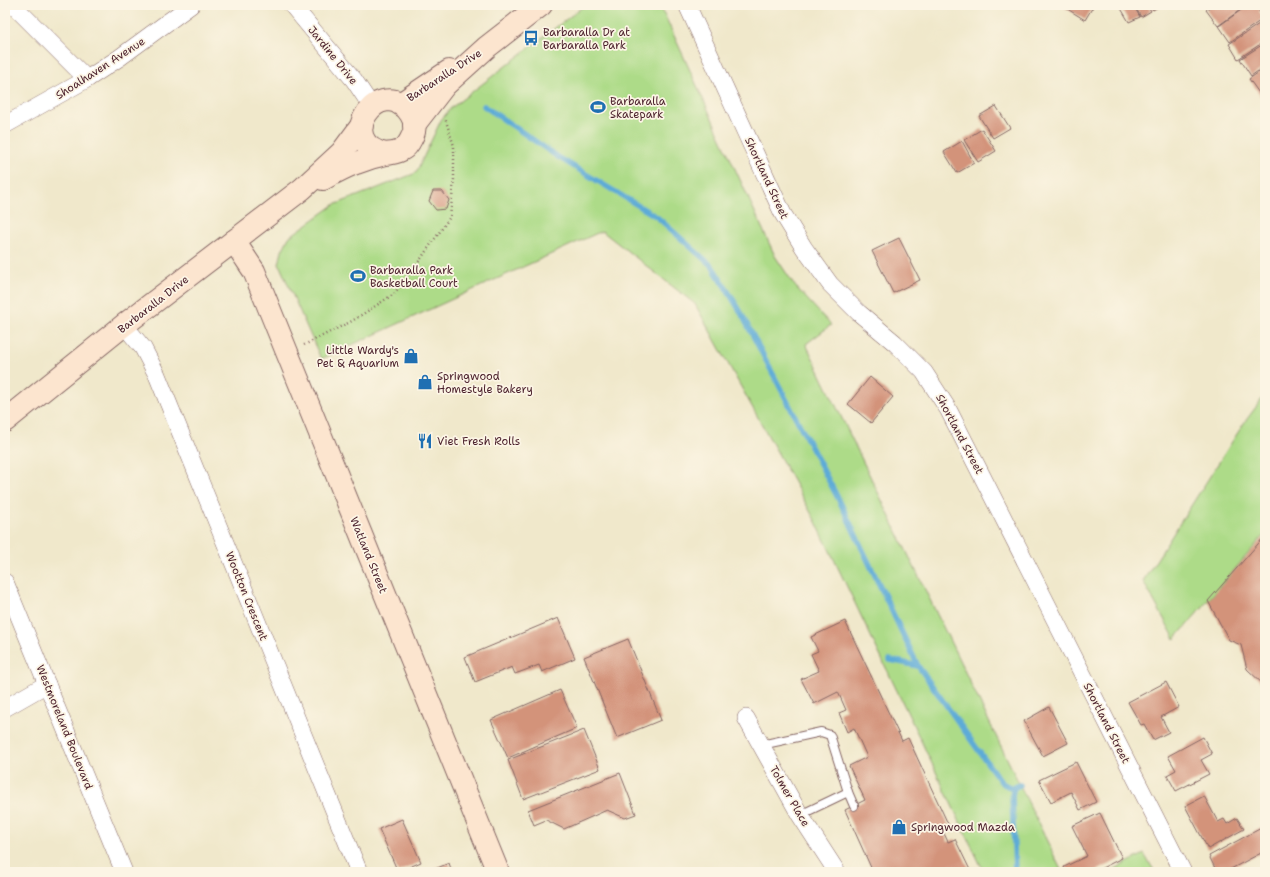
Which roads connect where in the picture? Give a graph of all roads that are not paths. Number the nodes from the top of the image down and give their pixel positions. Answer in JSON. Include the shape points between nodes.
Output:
{"nodes":[{"id":1,"x":13,"y":5,"type":"edge"},
{"id":2,"x":191,"y":5,"type":"edge"},
{"id":3,"x":292,"y":5,"type":"edge"},
{"id":4,"x":542,"y":5,"type":"edge"},
{"id":5,"x":687,"y":5,"type":"edge"},
{"id":6,"x":487,"y":47,"type":"junction"},
{"id":7,"x":87,"y":79,"type":"junction"},
{"id":8,"x":400,"y":104,"type":"junction"},
{"id":9,"x":367,"y":116,"type":"junction"},
{"id":10,"x":5,"y":125,"type":"edge"},
{"id":11,"x":414,"y":125,"type":"junction"},
{"id":12,"x":386,"y":154,"type":"junction"},
{"id":13,"x":302,"y":189,"type":"junction"},
{"id":14,"x":234,"y":241,"type":"junction"},
{"id":15,"x":124,"y":325,"type":"junction"},
{"id":16,"x":5,"y":421,"type":"edge"},
{"id":17,"x":5,"y":582,"type":"edge"},
{"id":18,"x":47,"y":684,"type":"junction"},
{"id":19,"x":5,"y":708,"type":"edge"},
{"id":20,"x":746,"y":718,"type":"dead end"},
{"id":21,"x":761,"y":745,"type":"junction"},
{"id":22,"x":848,"y":792,"type":"junction"},
{"id":23,"x":854,"y":806,"type":"dead end"},
{"id":24,"x":800,"y":815,"type":"junction"},
{"id":25,"x":124,"y":872,"type":"edge"},
{"id":26,"x":359,"y":872,"type":"edge"},
{"id":27,"x":498,"y":872,"type":"edge"},
{"id":28,"x":837,"y":872,"type":"edge"},
{"id":29,"x":1183,"y":872,"type":"edge"}],
"edges":[{"from":1,"to":7,"type":"street"},
{"from":2,"to":7,"type":"street","name":"Shoalhaven Avenue"},
{"from":3,"to":9,"type":"street","name":"Jardine Drive","via":[[354,80]]},
{"from":4,"to":6,"type":"street","name":"Barbaralla Drive"},
{"from":5,"to":29,"type":"street","name":"Shortland Street","via":[[783,214],[804,248],[830,284],[859,313],[895,342],[924,372],[948,409]]},
{"from":6,"to":8,"type":"street","name":"Barbaralla Drive"},
{"from":6,"to":11,"type":"street","name":"Barbaralla Drive","via":[[445,85]]},
{"from":7,"to":10,"type":"street","name":"Shoalhaven Avenue"},
{"from":8,"to":9,"type":"street","name":"Barbaralla Drive","via":[[392,101],[378,103]]},
{"from":8,"to":11,"type":"street","name":"Barbaralla Drive","via":[[412,116]]},
{"from":9,"to":12,"type":"street","via":[[362,133],[365,141],[378,152]]},
{"from":9,"to":13,"type":"street","name":"Barbaralla Drive","via":[[342,152]]},
{"from":11,"to":12,"type":"street","name":"Barbaralla Drive","via":[[414,134],[404,149]]},
{"from":12,"to":13,"type":"street","name":"Barbaralla Drive","via":[[357,163]]},
{"from":13,"to":14,"type":"street","name":"Barbaralla Drive"},
{"from":14,"to":15,"type":"street","name":"Barbaralla Drive"},
{"from":14,"to":27,"type":"street","name":"Watland Street","via":[[254,271]]},
{"from":15,"to":16,"type":"street","name":"Barbaralla Drive"},
{"from":15,"to":26,"type":"street","name":"Wootton Crescent","via":[[143,348],[157,375]]},
{"from":17,"to":18,"type":"street","name":"Westmoreland Boulevard"},
{"from":18,"to":19,"type":"street"},
{"from":18,"to":25,"type":"street","name":"Westmoreland Boulevard"},
{"from":20,"to":21,"type":"street","name":"Tolmer Place"},
{"from":21,"to":22,"type":"lane","via":[[821,732],[830,735]]},
{"from":21,"to":24,"type":"street","name":"Tolmer Place"},
{"from":22,"to":23,"type":"lane"},
{"from":22,"to":24,"type":"lane"},
{"from":24,"to":28,"type":"street","name":"Tolmer Place"}]}
